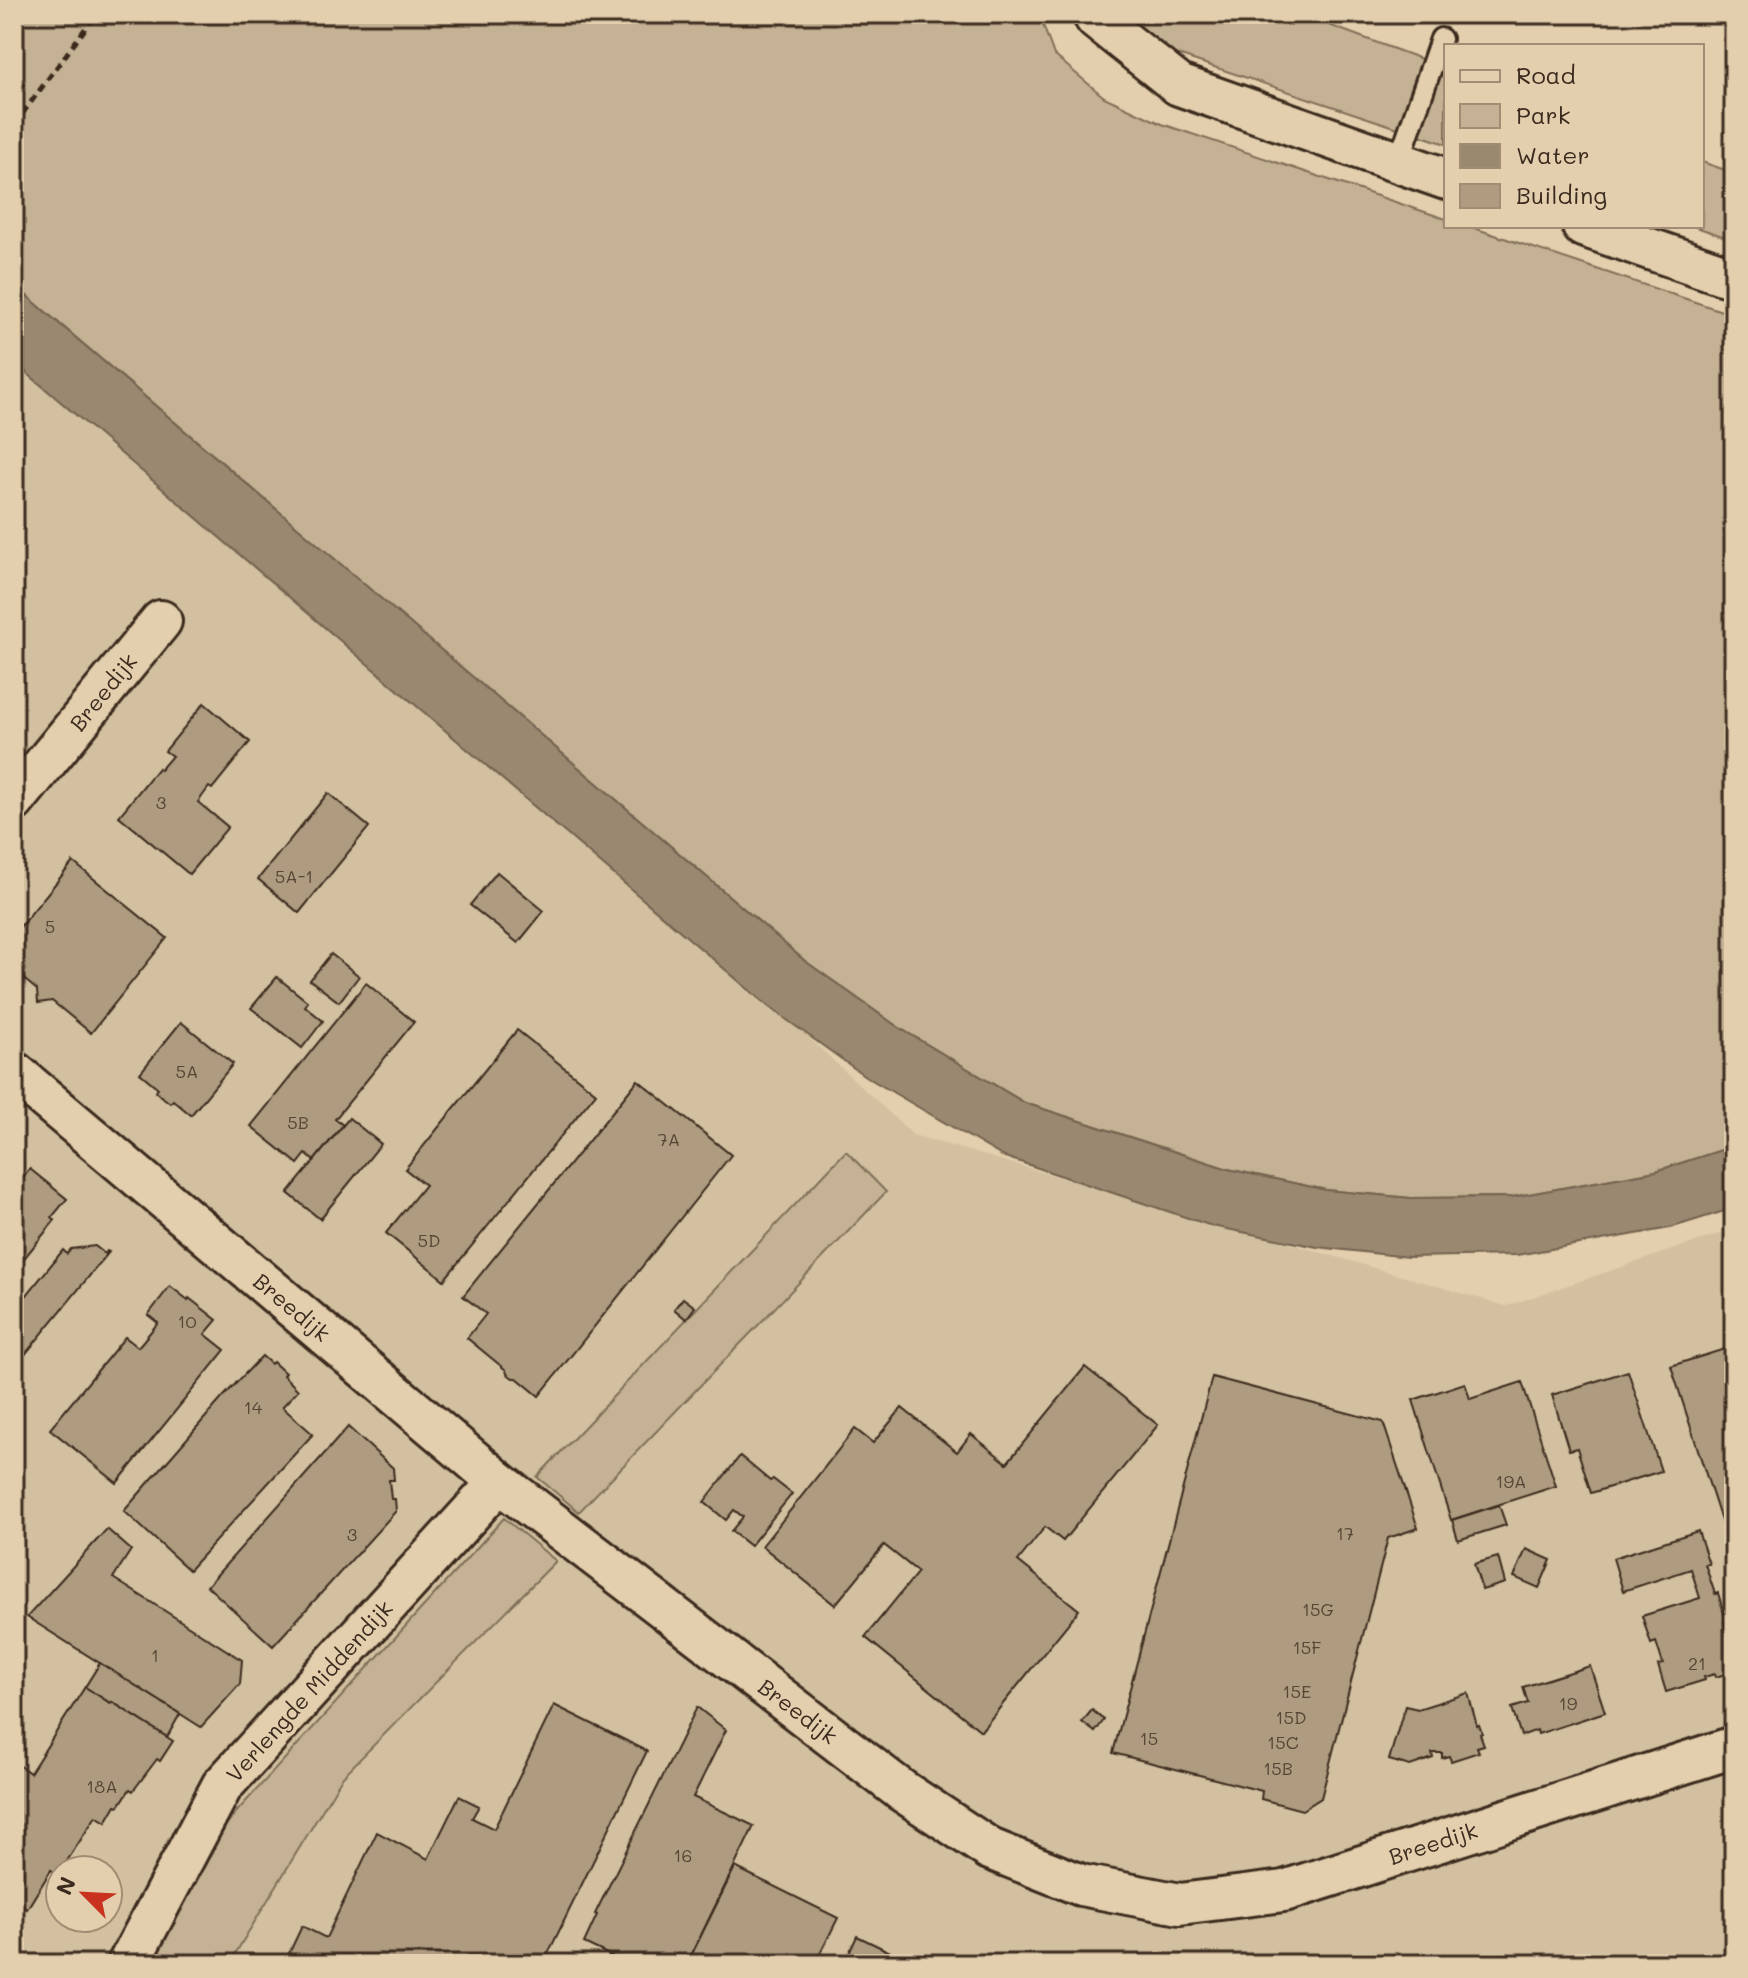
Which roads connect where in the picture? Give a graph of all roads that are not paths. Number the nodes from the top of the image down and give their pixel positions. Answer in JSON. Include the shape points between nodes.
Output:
{"nodes":[{"id":1,"x":1093,"y":14,"type":"edge"},
{"id":2,"x":1441,"y":39,"type":"dead end"},
{"id":3,"x":1398,"y":163,"type":"junction"},
{"id":4,"x":1444,"y":178,"type":"edge"},
{"id":5,"x":1589,"y":228,"type":"edge"},
{"id":6,"x":1734,"y":278,"type":"edge"},
{"id":7,"x":161,"y":621,"type":"dead end"},
{"id":8,"x":14,"y":801,"type":"edge"},
{"id":9,"x":14,"y":1072,"type":"edge"},
{"id":10,"x":499,"y":1482,"type":"junction"},
{"id":11,"x":1734,"y":1747,"type":"edge"},
{"id":12,"x":128,"y":1964,"type":"edge"}],
"edges":[{"from":1,"to":3,"type":"street","via":[[1179,85]]},
{"from":2,"to":3,"type":"lane"},
{"from":3,"to":4,"type":"street"},
{"from":5,"to":6,"type":"street"},
{"from":7,"to":8,"type":"street","name":"Breedijk"},
{"from":9,"to":10,"type":"street","name":"Breedijk"},
{"from":10,"to":11,"type":"street","name":"Breedijk","via":[[901,1790],[990,1849],[1081,1885],[1180,1904],[1284,1891]]},
{"from":10,"to":12,"type":"street","name":"Verlengde Middendijk","via":[[222,1786]]}]}
